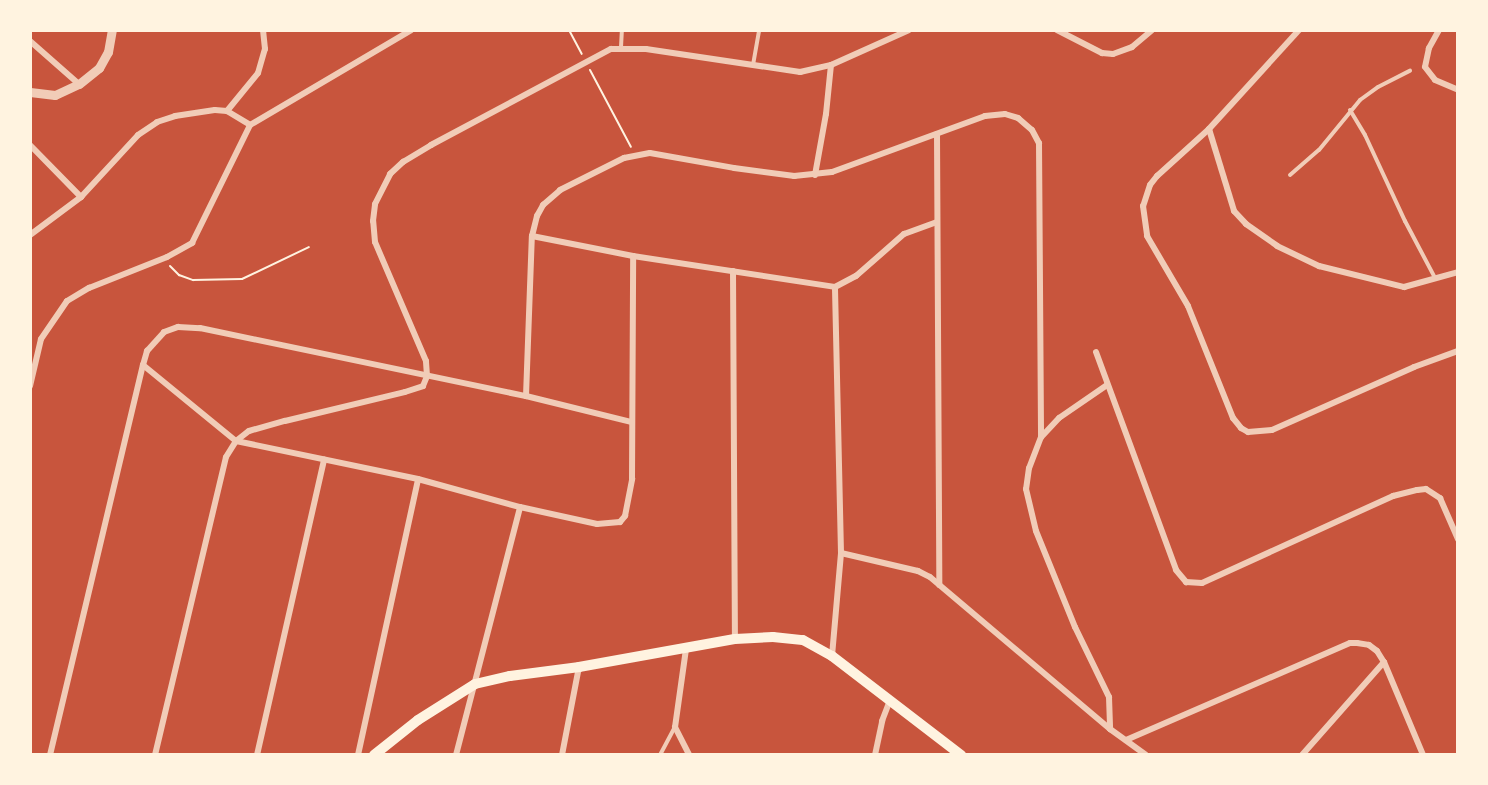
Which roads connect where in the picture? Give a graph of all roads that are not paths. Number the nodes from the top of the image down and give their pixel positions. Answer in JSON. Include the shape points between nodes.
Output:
{"nodes":[{"id":1,"x":112,"y":30,"type":"edge"},
{"id":2,"x":263,"y":30,"type":"edge"},
{"id":3,"x":411,"y":30,"type":"edge"},
{"id":4,"x":622,"y":30,"type":"edge"},
{"id":5,"x":759,"y":30,"type":"edge"},
{"id":6,"x":909,"y":30,"type":"edge"},
{"id":7,"x":1057,"y":30,"type":"edge"},
{"id":8,"x":1152,"y":30,"type":"edge"},
{"id":9,"x":1299,"y":30,"type":"edge"},
{"id":10,"x":1439,"y":30,"type":"edge"},
{"id":11,"x":30,"y":41,"type":"edge"},
{"id":12,"x":621,"y":47,"type":"junction"},
{"id":13,"x":831,"y":65,"type":"junction"},
{"id":14,"x":753,"y":66,"type":"junction"},
{"id":15,"x":1410,"y":71,"type":"dead end"},
{"id":16,"x":79,"y":84,"type":"junction"},
{"id":17,"x":1458,"y":90,"type":"edge"},
{"id":18,"x":30,"y":92,"type":"edge"},
{"id":19,"x":1350,"y":110,"type":"junction"},
{"id":20,"x":227,"y":111,"type":"junction"},
{"id":21,"x":250,"y":125,"type":"junction"},
{"id":22,"x":1209,"y":129,"type":"junction"},
{"id":23,"x":937,"y":134,"type":"junction"},
{"id":24,"x":30,"y":145,"type":"edge"},
{"id":25,"x":815,"y":175,"type":"junction"},
{"id":26,"x":1290,"y":175,"type":"dead end"},
{"id":27,"x":81,"y":197,"type":"junction"},
{"id":28,"x":937,"y":222,"type":"junction"},
{"id":29,"x":30,"y":235,"type":"edge"},
{"id":30,"x":532,"y":236,"type":"junction"},
{"id":31,"x":633,"y":256,"type":"junction"},
{"id":32,"x":733,"y":271,"type":"junction"},
{"id":33,"x":1455,"y":272,"type":"edge"},
{"id":34,"x":1436,"y":279,"type":"junction"},
{"id":35,"x":835,"y":287,"type":"junction"},
{"id":36,"x":1458,"y":351,"type":"edge"},
{"id":37,"x":1096,"y":352,"type":"dead end"},
{"id":38,"x":142,"y":364,"type":"junction"},
{"id":39,"x":428,"y":376,"type":"junction"},
{"id":40,"x":1107,"y":385,"type":"junction"},
{"id":41,"x":30,"y":386,"type":"edge"},
{"id":42,"x":526,"y":396,"type":"junction"},
{"id":43,"x":631,"y":422,"type":"junction"},
{"id":44,"x":1041,"y":437,"type":"junction"},
{"id":45,"x":236,"y":441,"type":"junction"},
{"id":46,"x":324,"y":459,"type":"junction"},
{"id":47,"x":418,"y":479,"type":"junction"},
{"id":48,"x":520,"y":507,"type":"junction"},
{"id":49,"x":1458,"y":539,"type":"edge"},
{"id":50,"x":841,"y":553,"type":"junction"},
{"id":51,"x":939,"y":585,"type":"junction"},
{"id":52,"x":735,"y":639,"type":"junction"},
{"id":53,"x":686,"y":649,"type":"junction"},
{"id":54,"x":832,"y":656,"type":"junction"},
{"id":55,"x":1384,"y":662,"type":"junction"},
{"id":56,"x":579,"y":667,"type":"junction"},
{"id":57,"x":475,"y":684,"type":"junction"},
{"id":58,"x":890,"y":700,"type":"junction"},
{"id":59,"x":675,"y":727,"type":"junction"},
{"id":60,"x":1110,"y":729,"type":"junction"},
{"id":61,"x":1126,"y":740,"type":"junction"},
{"id":62,"x":50,"y":755,"type":"edge"},
{"id":63,"x":154,"y":755,"type":"edge"},
{"id":64,"x":257,"y":755,"type":"edge"},
{"id":65,"x":358,"y":755,"type":"edge"},
{"id":66,"x":374,"y":755,"type":"edge"},
{"id":67,"x":456,"y":755,"type":"edge"},
{"id":68,"x":562,"y":755,"type":"edge"},
{"id":69,"x":660,"y":755,"type":"edge"},
{"id":70,"x":689,"y":755,"type":"edge"},
{"id":71,"x":875,"y":755,"type":"edge"},
{"id":72,"x":961,"y":755,"type":"edge"},
{"id":73,"x":1146,"y":755,"type":"edge"},
{"id":74,"x":1302,"y":755,"type":"edge"},
{"id":75,"x":1423,"y":755,"type":"edge"}],
"edges":[{"from":1,"to":16,"type":"street","via":[[108,52],[99,68]]},
{"from":2,"to":20,"type":"street","via":[[265,49],[258,73]]},
{"from":3,"to":21,"type":"street"},
{"from":4,"to":12,"type":"lane"},
{"from":5,"to":14,"type":"lane"},
{"from":6,"to":13,"type":"street"},
{"from":7,"to":8,"type":"street","via":[[1102,53],[1113,54],[1132,47]]},
{"from":9,"to":22,"type":"street"},
{"from":10,"to":17,"type":"street","via":[[1425,67],[1435,80]]},
{"from":11,"to":16,"type":"street"},
{"from":12,"to":14,"type":"street"},
{"from":12,"to":39,"type":"street","via":[[585,60],[403,162],[379,191],[373,221],[375,243],[426,361]]},
{"from":13,"to":14,"type":"street","via":[[800,72]]},
{"from":13,"to":25,"type":"street"},
{"from":15,"to":19,"type":"lane","via":[[1378,87]]},
{"from":16,"to":18,"type":"street","via":[[55,95]]},
{"from":19,"to":26,"type":"lane","via":[[1319,150]]},
{"from":19,"to":34,"type":"lane"},
{"from":20,"to":21,"type":"street"},
{"from":20,"to":27,"type":"street","via":[[196,112],[157,122],[138,135]]},
{"from":21,"to":41,"type":"street","via":[[192,243],[67,301],[41,339]]},
{"from":22,"to":34,"type":"street","via":[[1234,211],[1277,246],[1319,266],[1404,287]]},
{"from":22,"to":36,"type":"street","via":[[1150,185],[1143,206],[1144,217],[1147,236],[1188,306],[1233,418],[1241,428],[1248,432],[1272,430]]},
{"from":23,"to":25,"type":"street","via":[[844,169]]},
{"from":23,"to":28,"type":"street"},
{"from":23,"to":44,"type":"street","via":[[985,116],[1005,114],[1018,118],[1032,130],[1039,143]]},
{"from":24,"to":27,"type":"street"},
{"from":25,"to":30,"type":"street","via":[[794,176],[662,154],[635,154],[550,197],[537,216]]},
{"from":27,"to":29,"type":"street"},
{"from":28,"to":35,"type":"street","via":[[904,234],[856,276]]},
{"from":28,"to":51,"type":"street"},
{"from":30,"to":31,"type":"street"},
{"from":30,"to":42,"type":"street"},
{"from":31,"to":32,"type":"street"},
{"from":31,"to":43,"type":"street"},
{"from":32,"to":35,"type":"street"},
{"from":32,"to":52,"type":"street"},
{"from":33,"to":34,"type":"street"},
{"from":35,"to":50,"type":"street"},
{"from":37,"to":40,"type":"street"},
{"from":38,"to":39,"type":"street","via":[[147,351],[164,332],[178,327],[200,328]]},
{"from":38,"to":45,"type":"street"},
{"from":38,"to":62,"type":"street"},
{"from":39,"to":42,"type":"street"},
{"from":39,"to":45,"type":"street","via":[[423,386],[249,431]]},
{"from":40,"to":44,"type":"street","via":[[1059,418]]},
{"from":40,"to":49,"type":"street","via":[[1176,570],[1186,582],[1202,583],[1393,496],[1417,490],[1426,489],[1440,498]]},
{"from":42,"to":43,"type":"street"},
{"from":43,"to":48,"type":"street","via":[[632,479],[625,516],[620,522],[597,524]]},
{"from":44,"to":60,"type":"street","via":[[1027,480],[1029,510],[1075,627],[1109,697]]},
{"from":45,"to":46,"type":"street"},
{"from":45,"to":63,"type":"street","via":[[224,468]]},
{"from":46,"to":47,"type":"street"},
{"from":46,"to":64,"type":"street"},
{"from":47,"to":48,"type":"street"},
{"from":47,"to":65,"type":"street"},
{"from":48,"to":57,"type":"street"},
{"from":50,"to":51,"type":"street","via":[[918,571]]},
{"from":50,"to":54,"type":"street"},
{"from":51,"to":60,"type":"street"},
{"from":52,"to":53,"type":"main road"},
{"from":52,"to":54,"type":"main road","via":[[794,638]]},
{"from":53,"to":56,"type":"main road"},
{"from":53,"to":59,"type":"street"},
{"from":54,"to":58,"type":"main road"},
{"from":55,"to":61,"type":"street","via":[[1369,645],[1350,643]]},
{"from":55,"to":74,"type":"street"},
{"from":55,"to":75,"type":"street"},
{"from":56,"to":57,"type":"main road"},
{"from":56,"to":68,"type":"street"},
{"from":57,"to":66,"type":"main road","via":[[418,720]]},
{"from":57,"to":67,"type":"street"},
{"from":58,"to":71,"type":"street"},
{"from":58,"to":72,"type":"main road"},
{"from":59,"to":69,"type":"lane"},
{"from":59,"to":70,"type":"street"},
{"from":60,"to":61,"type":"street"},
{"from":61,"to":73,"type":"street"}]}
